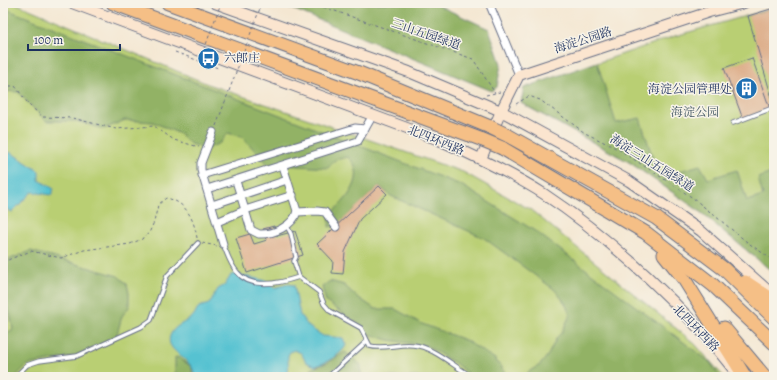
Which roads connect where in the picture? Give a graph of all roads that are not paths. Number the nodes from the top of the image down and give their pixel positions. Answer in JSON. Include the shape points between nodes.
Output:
{"nodes":[{"id":1,"x":72,"y":3,"type":"edge"},
{"id":2,"x":113,"y":3,"type":"edge"},
{"id":3,"x":168,"y":3,"type":"edge"},
{"id":4,"x":214,"y":3,"type":"edge"},
{"id":5,"x":489,"y":3,"type":"edge"},
{"id":6,"x":744,"y":3,"type":"edge"},
{"id":7,"x":519,"y":75,"type":"junction"},
{"id":8,"x":774,"y":110,"type":"edge"},
{"id":9,"x":500,"y":111,"type":"junction"},
{"id":10,"x":373,"y":115,"type":"junction"},
{"id":11,"x":733,"y":123,"type":"dead end"},
{"id":12,"x":365,"y":129,"type":"junction"},
{"id":13,"x":213,"y":132,"type":"road end"},
{"id":14,"x":482,"y":159,"type":"junction"},
{"id":15,"x":283,"y":166,"type":"junction"},
{"id":16,"x":202,"y":175,"type":"junction"},
{"id":17,"x":288,"y":180,"type":"junction"},
{"id":18,"x":236,"y":181,"type":"junction"},
{"id":19,"x":207,"y":189,"type":"junction"},
{"id":20,"x":293,"y":195,"type":"junction"},
{"id":21,"x":240,"y":196,"type":"junction"},
{"id":22,"x":212,"y":205,"type":"junction"},
{"id":23,"x":245,"y":210,"type":"junction"},
{"id":24,"x":296,"y":212,"type":"junction"},
{"id":25,"x":217,"y":222,"type":"junction"},
{"id":26,"x":286,"y":226,"type":"junction"},
{"id":27,"x":336,"y":227,"type":"dead end"},
{"id":28,"x":646,"y":233,"type":"junction"},
{"id":29,"x":198,"y":243,"type":"road end"},
{"id":30,"x":224,"y":246,"type":"joint"},
{"id":31,"x":724,"y":269,"type":"junction"},
{"id":32,"x":299,"y":277,"type":"junction"},
{"id":33,"x":684,"y":279,"type":"junction"},
{"id":34,"x":774,"y":296,"type":"edge"},
{"id":35,"x":774,"y":301,"type":"edge"},
{"id":36,"x":774,"y":318,"type":"edge"},
{"id":37,"x":367,"y":341,"type":"junction"},
{"id":38,"x":774,"y":343,"type":"edge"},
{"id":39,"x":15,"y":377,"type":"edge"},
{"id":40,"x":328,"y":377,"type":"edge"},
{"id":41,"x":472,"y":377,"type":"edge"},
{"id":42,"x":739,"y":377,"type":"edge"},
{"id":43,"x":745,"y":377,"type":"edge"},
{"id":44,"x":765,"y":377,"type":"edge"}],
"edges":[{"from":1,"to":10,"type":"street","name":"北四环西路"},
{"from":2,"to":28,"type":"highway","name":"北四环西路","bridge":true,"via":[[502,148]]},
{"from":3,"to":31,"type":"highway","bridge":true,"via":[[359,73],[507,135],[656,218]]},
{"from":4,"to":9,"type":"street","via":[[409,72]]},
{"from":5,"to":7,"type":"street"},
{"from":6,"to":7,"type":"street","name":"海淀公园路","via":[[709,12]]},
{"from":7,"to":9,"type":"street"},
{"from":8,"to":11,"type":"lane","via":[[770,109]]},
{"from":9,"to":14,"type":"street"},
{"from":9,"to":34,"type":"street","via":[[629,182],[701,231]]},
{"from":10,"to":12,"type":"street"},
{"from":10,"to":14,"type":"street","name":"北四环西路"},
{"from":12,"to":15,"type":"street","via":[[358,141]]},
{"from":12,"to":16,"type":"street","via":[[355,128]]},
{"from":13,"to":16,"type":"street","via":[[201,164]]},
{"from":14,"to":42,"type":"street","name":"北四环西路","via":[[543,194],[593,231],[654,284],[718,349]]},
{"from":15,"to":17,"type":"street"},
{"from":15,"to":18,"type":"street"},
{"from":16,"to":19,"type":"street"},
{"from":17,"to":20,"type":"street"},
{"from":17,"to":21,"type":"street"},
{"from":18,"to":19,"type":"street"},
{"from":18,"to":21,"type":"street"},
{"from":19,"to":22,"type":"street"},
{"from":20,"to":23,"type":"street"},
{"from":20,"to":24,"type":"street"},
{"from":21,"to":22,"type":"street"},
{"from":21,"to":23,"type":"street"},
{"from":22,"to":25,"type":"street"},
{"from":23,"to":25,"type":"street"},
{"from":23,"to":26,"type":"street","via":[[251,230],[258,234]]},
{"from":24,"to":26,"type":"street","via":[[296,217]]},
{"from":24,"to":27,"type":"street","via":[[325,212]]},
{"from":25,"to":30,"type":"street"},
{"from":26,"to":32,"type":"lane","via":[[291,234]]},
{"from":28,"to":33,"type":"highway"},
{"from":28,"to":38,"type":"highway","name":"北四环西路","via":[[713,285]]},
{"from":29,"to":39,"type":"lane","via":[[167,276],[150,320],[141,327],[77,356],[27,365]]},
{"from":30,"to":32,"type":"lane","via":[[231,263],[242,278],[262,283],[282,282]]},
{"from":31,"to":35,"type":"highway"},
{"from":31,"to":36,"type":"highway"},
{"from":32,"to":37,"type":"lane","via":[[319,292],[330,311],[361,328]]},
{"from":33,"to":43,"type":"highway"},
{"from":33,"to":44,"type":"highway"},
{"from":37,"to":40,"type":"lane"},
{"from":37,"to":41,"type":"lane","via":[[370,346],[376,348],[414,345],[432,352]]}]}
